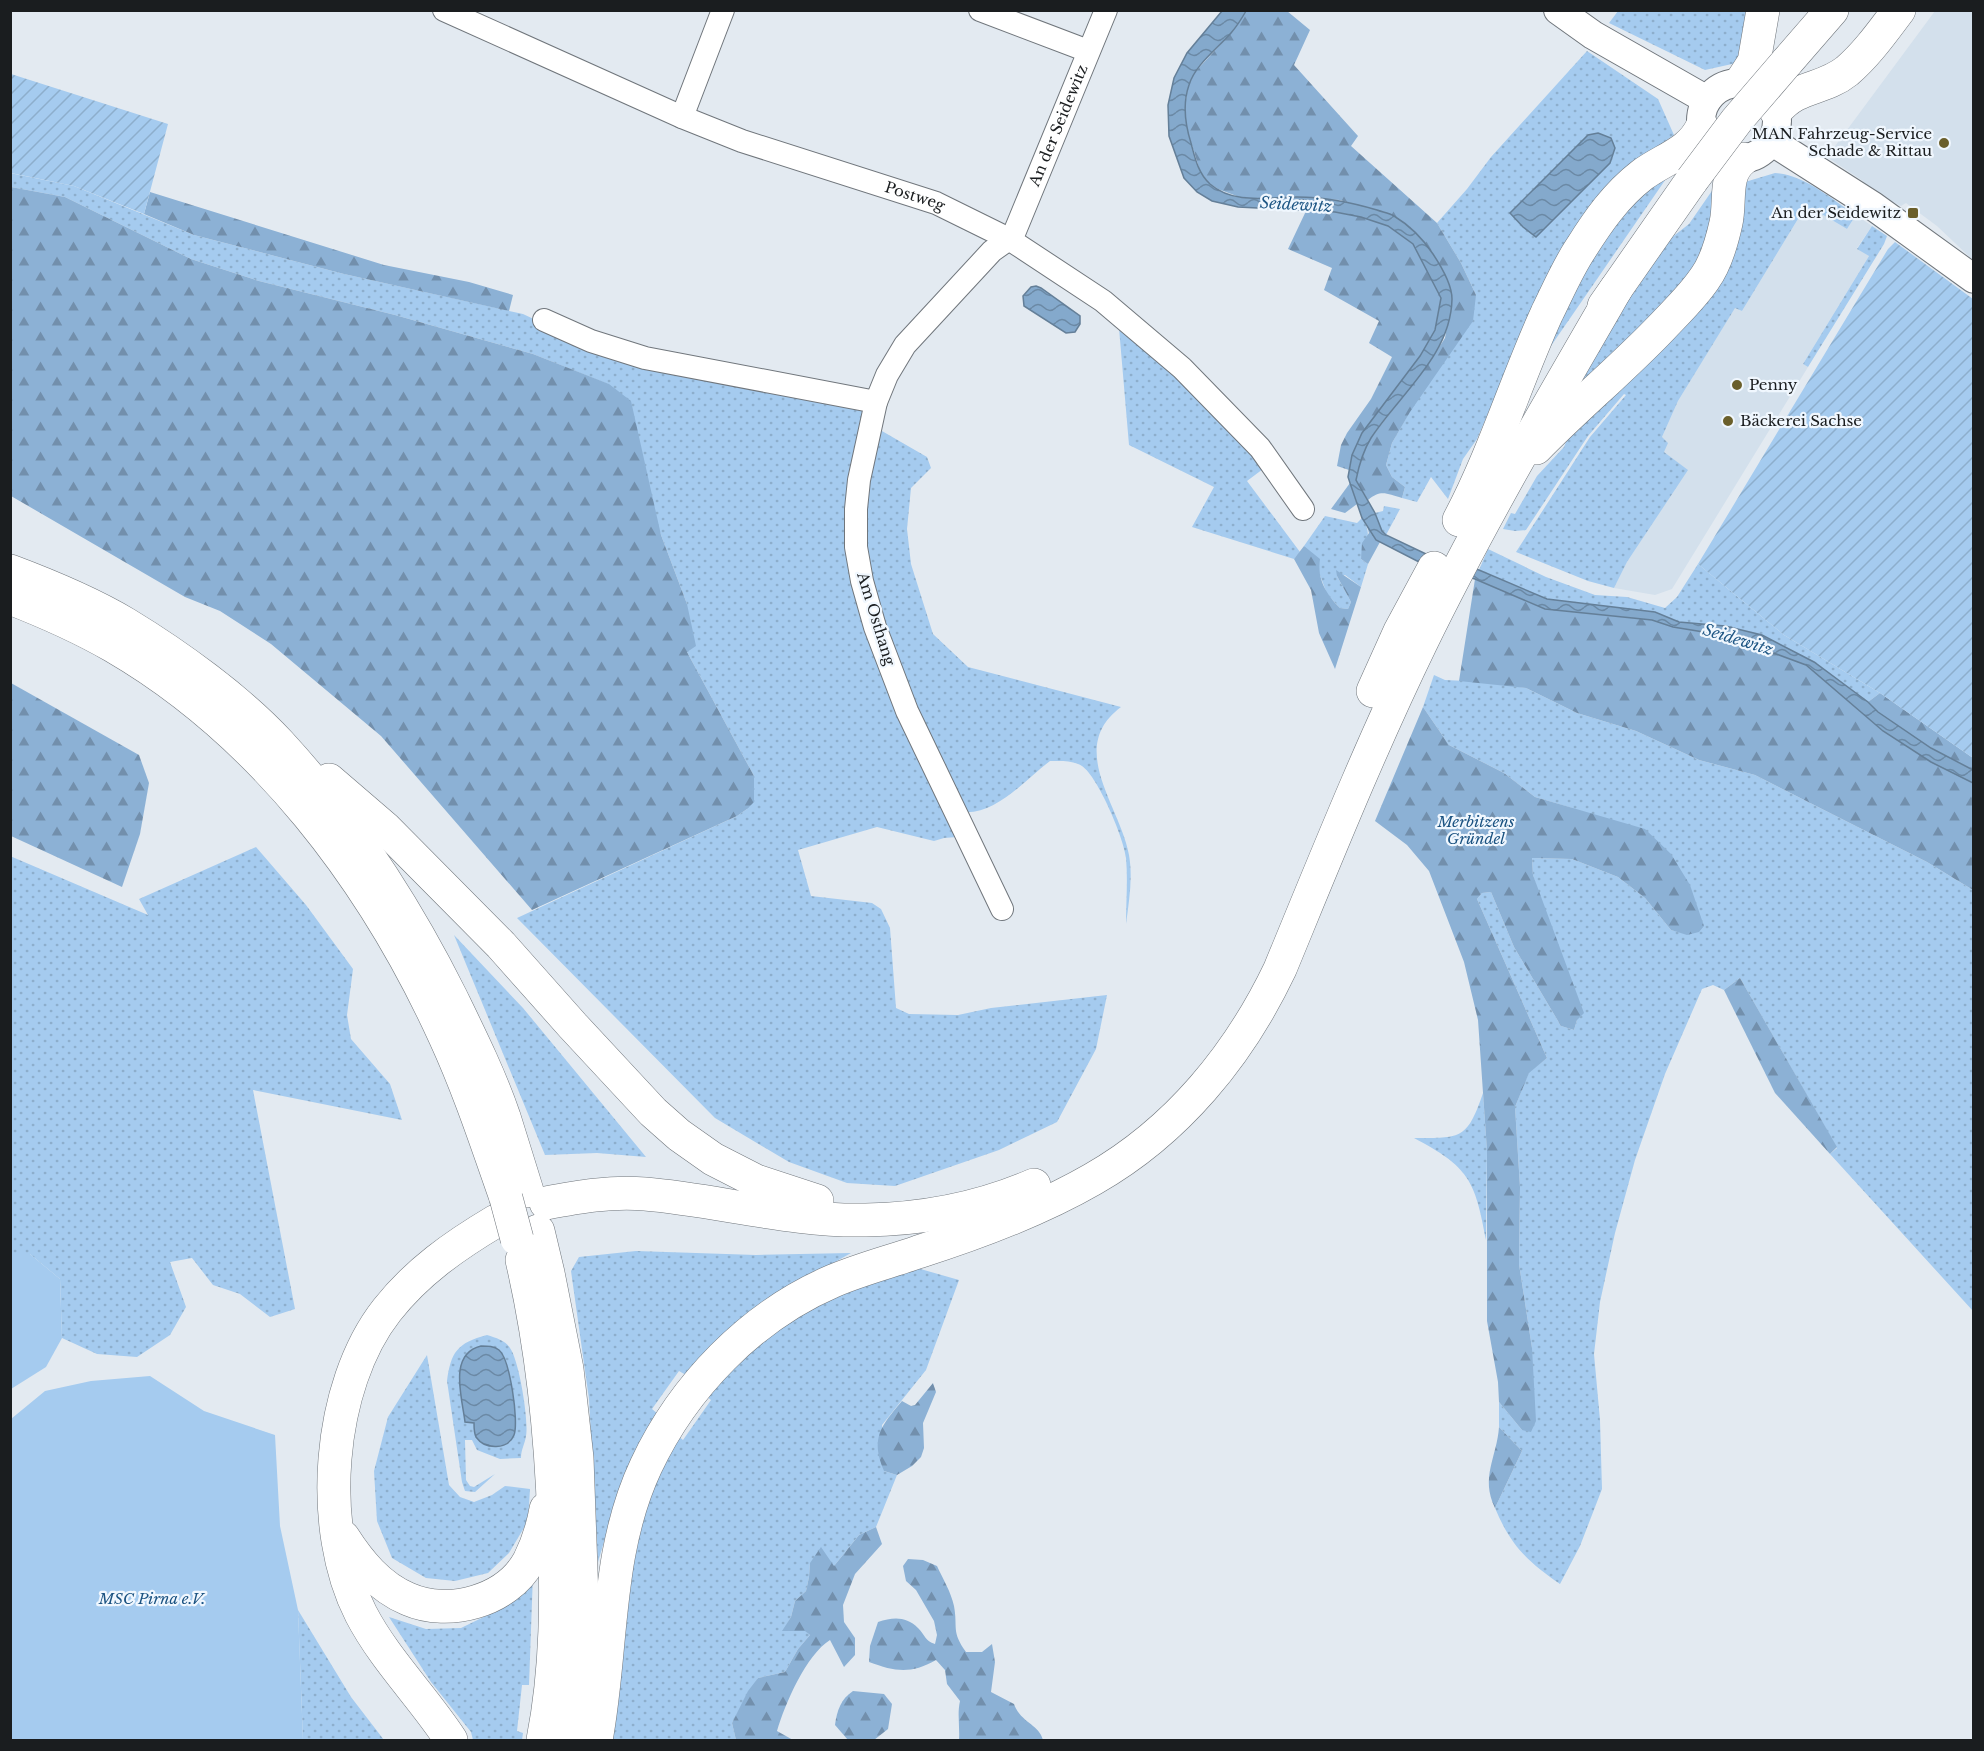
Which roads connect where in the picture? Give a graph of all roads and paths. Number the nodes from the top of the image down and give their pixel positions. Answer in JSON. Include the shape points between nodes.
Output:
{"nodes":[{"id":1,"x":444,"y":10,"type":"edge"},
{"id":2,"x":723,"y":10,"type":"edge"},
{"id":3,"x":980,"y":10,"type":"edge"},
{"id":4,"x":1106,"y":10,"type":"edge"},
{"id":5,"x":1558,"y":10,"type":"edge"},
{"id":6,"x":1763,"y":10,"type":"edge"},
{"id":7,"x":1832,"y":10,"type":"edge"},
{"id":8,"x":1899,"y":10,"type":"edge"},
{"id":9,"x":1088,"y":51,"type":"junction"},
{"id":10,"x":1740,"y":82,"type":"junction"},
{"id":11,"x":1704,"y":114,"type":"junction"},
{"id":12,"x":682,"y":117,"type":"junction"},
{"id":13,"x":1774,"y":126,"type":"junction"},
{"id":14,"x":1743,"y":159,"type":"junction"},
{"id":15,"x":1009,"y":239,"type":"junction"},
{"id":16,"x":1974,"y":279,"type":"edge"},
{"id":17,"x":544,"y":320,"type":"dead end"},
{"id":18,"x":876,"y":402,"type":"junction"},
{"id":19,"x":1484,"y":496,"type":"junction"},
{"id":20,"x":1304,"y":509,"type":"dead end"},
{"id":21,"x":10,"y":571,"type":"edge"},
{"id":22,"x":10,"y":598,"type":"edge"},
{"id":23,"x":278,"y":742,"type":"junction"},
{"id":24,"x":1002,"y":909,"type":"dead end"},
{"id":25,"x":1091,"y":1168,"type":"junction"},
{"id":26,"x":664,"y":1197,"type":"junction"},
{"id":27,"x":521,"y":1214,"type":"junction"},
{"id":28,"x":910,"y":1217,"type":"junction"},
{"id":29,"x":993,"y":1224,"type":"junction"},
{"id":30,"x":552,"y":1461,"type":"junction"},
{"id":31,"x":338,"y":1527,"type":"junction"},
{"id":32,"x":451,"y":1740,"type":"edge"},
{"id":33,"x":543,"y":1740,"type":"edge"},
{"id":34,"x":569,"y":1740,"type":"edge"},
{"id":35,"x":596,"y":1740,"type":"edge"}],
"edges":[{"from":1,"to":12,"type":"street","name":"Postweg"},
{"from":2,"to":12,"type":"street"},
{"from":3,"to":9,"type":"street"},
{"from":4,"to":9,"type":"street","name":"An der Seidewitz"},
{"from":5,"to":11,"type":"main road"},
{"from":6,"to":10,"type":"highway","via":[[1754,62]]},
{"from":7,"to":19,"type":"highway","bridge":true,"via":[[1737,120],[1692,180],[1616,289]]},
{"from":8,"to":13,"type":"highway","via":[[1848,70],[1829,83],[1786,99]]},
{"from":9,"to":15,"type":"street","name":"An der Seidewitz"},
{"from":10,"to":11,"type":"main road","via":[[1721,87]]},
{"from":10,"to":13,"type":"main road","via":[[1763,91],[1771,100]]},
{"from":11,"to":14,"type":"main road","via":[[1712,147],[1721,154]]},
{"from":11,"to":19,"type":"highway","via":[[1693,141],[1620,194],[1579,250],[1532,346]]},
{"from":12,"to":15,"type":"street","name":"Postweg","via":[[742,141],[936,203]]},
{"from":13,"to":14,"type":"main road","via":[[1759,153]]},
{"from":13,"to":16,"type":"main road","via":[[1872,206]]},
{"from":14,"to":19,"type":"highway","via":[[1736,164],[1730,179],[1726,221],[1705,278],[1648,342]]},
{"from":15,"to":18,"type":"street","name":"Am Osthang","via":[[992,251],[905,345]]},
{"from":15,"to":20,"type":"street","name":"Postweg","via":[[1102,301],[1182,368],[1260,448]]},
{"from":17,"to":18,"type":"street","via":[[645,358]]},
{"from":18,"to":24,"type":"street","name":"Am Osthang","via":[[856,509],[856,547],[862,581],[907,711]]},
{"from":19,"to":25,"type":"highway","via":[[1411,637],[1374,741],[1280,969],[1252,1023],[1218,1071],[1167,1125],[1136,1151]]},
{"from":21,"to":23,"type":"highway","via":[[65,592],[125,623],[193,670]]},
{"from":22,"to":27,"type":"highway","via":[[114,646],[175,687],[255,756],[294,798],[397,941],[445,1037]]},
{"from":23,"to":27,"type":"highway","via":[[333,805],[380,870],[428,952],[468,1031],[503,1116]]},
{"from":23,"to":28,"type":"highway","via":[[345,791],[386,829],[679,1135],[756,1182],[821,1202]]},
{"from":25,"to":28,"type":"highway","via":[[978,1204]]},
{"from":25,"to":29,"type":"highway","via":[[1030,1210]]},
{"from":26,"to":27,"type":"highway","via":[[585,1196]]},
{"from":26,"to":28,"type":"highway","via":[[832,1218]]},
{"from":26,"to":29,"type":"highway","via":[[737,1218],[823,1233],[916,1234]]},
{"from":27,"to":30,"type":"highway"},
{"from":27,"to":31,"type":"highway","via":[[460,1242],[430,1265],[404,1289],[366,1342],[347,1392],[337,1438],[333,1487]]},
{"from":27,"to":34,"type":"highway","via":[[548,1273],[567,1369],[578,1458],[582,1598]]},
{"from":29,"to":35,"type":"highway","via":[[868,1267],[795,1301],[740,1341],[682,1405],[662,1433],[621,1534]]},
{"from":30,"to":31,"type":"highway","via":[[546,1511],[528,1562],[511,1582],[465,1605],[425,1605],[407,1599],[386,1586],[356,1558]]},
{"from":30,"to":33,"type":"highway","via":[[557,1598],[549,1712]]},
{"from":31,"to":32,"type":"highway","via":[[345,1572],[361,1613]]}]}
